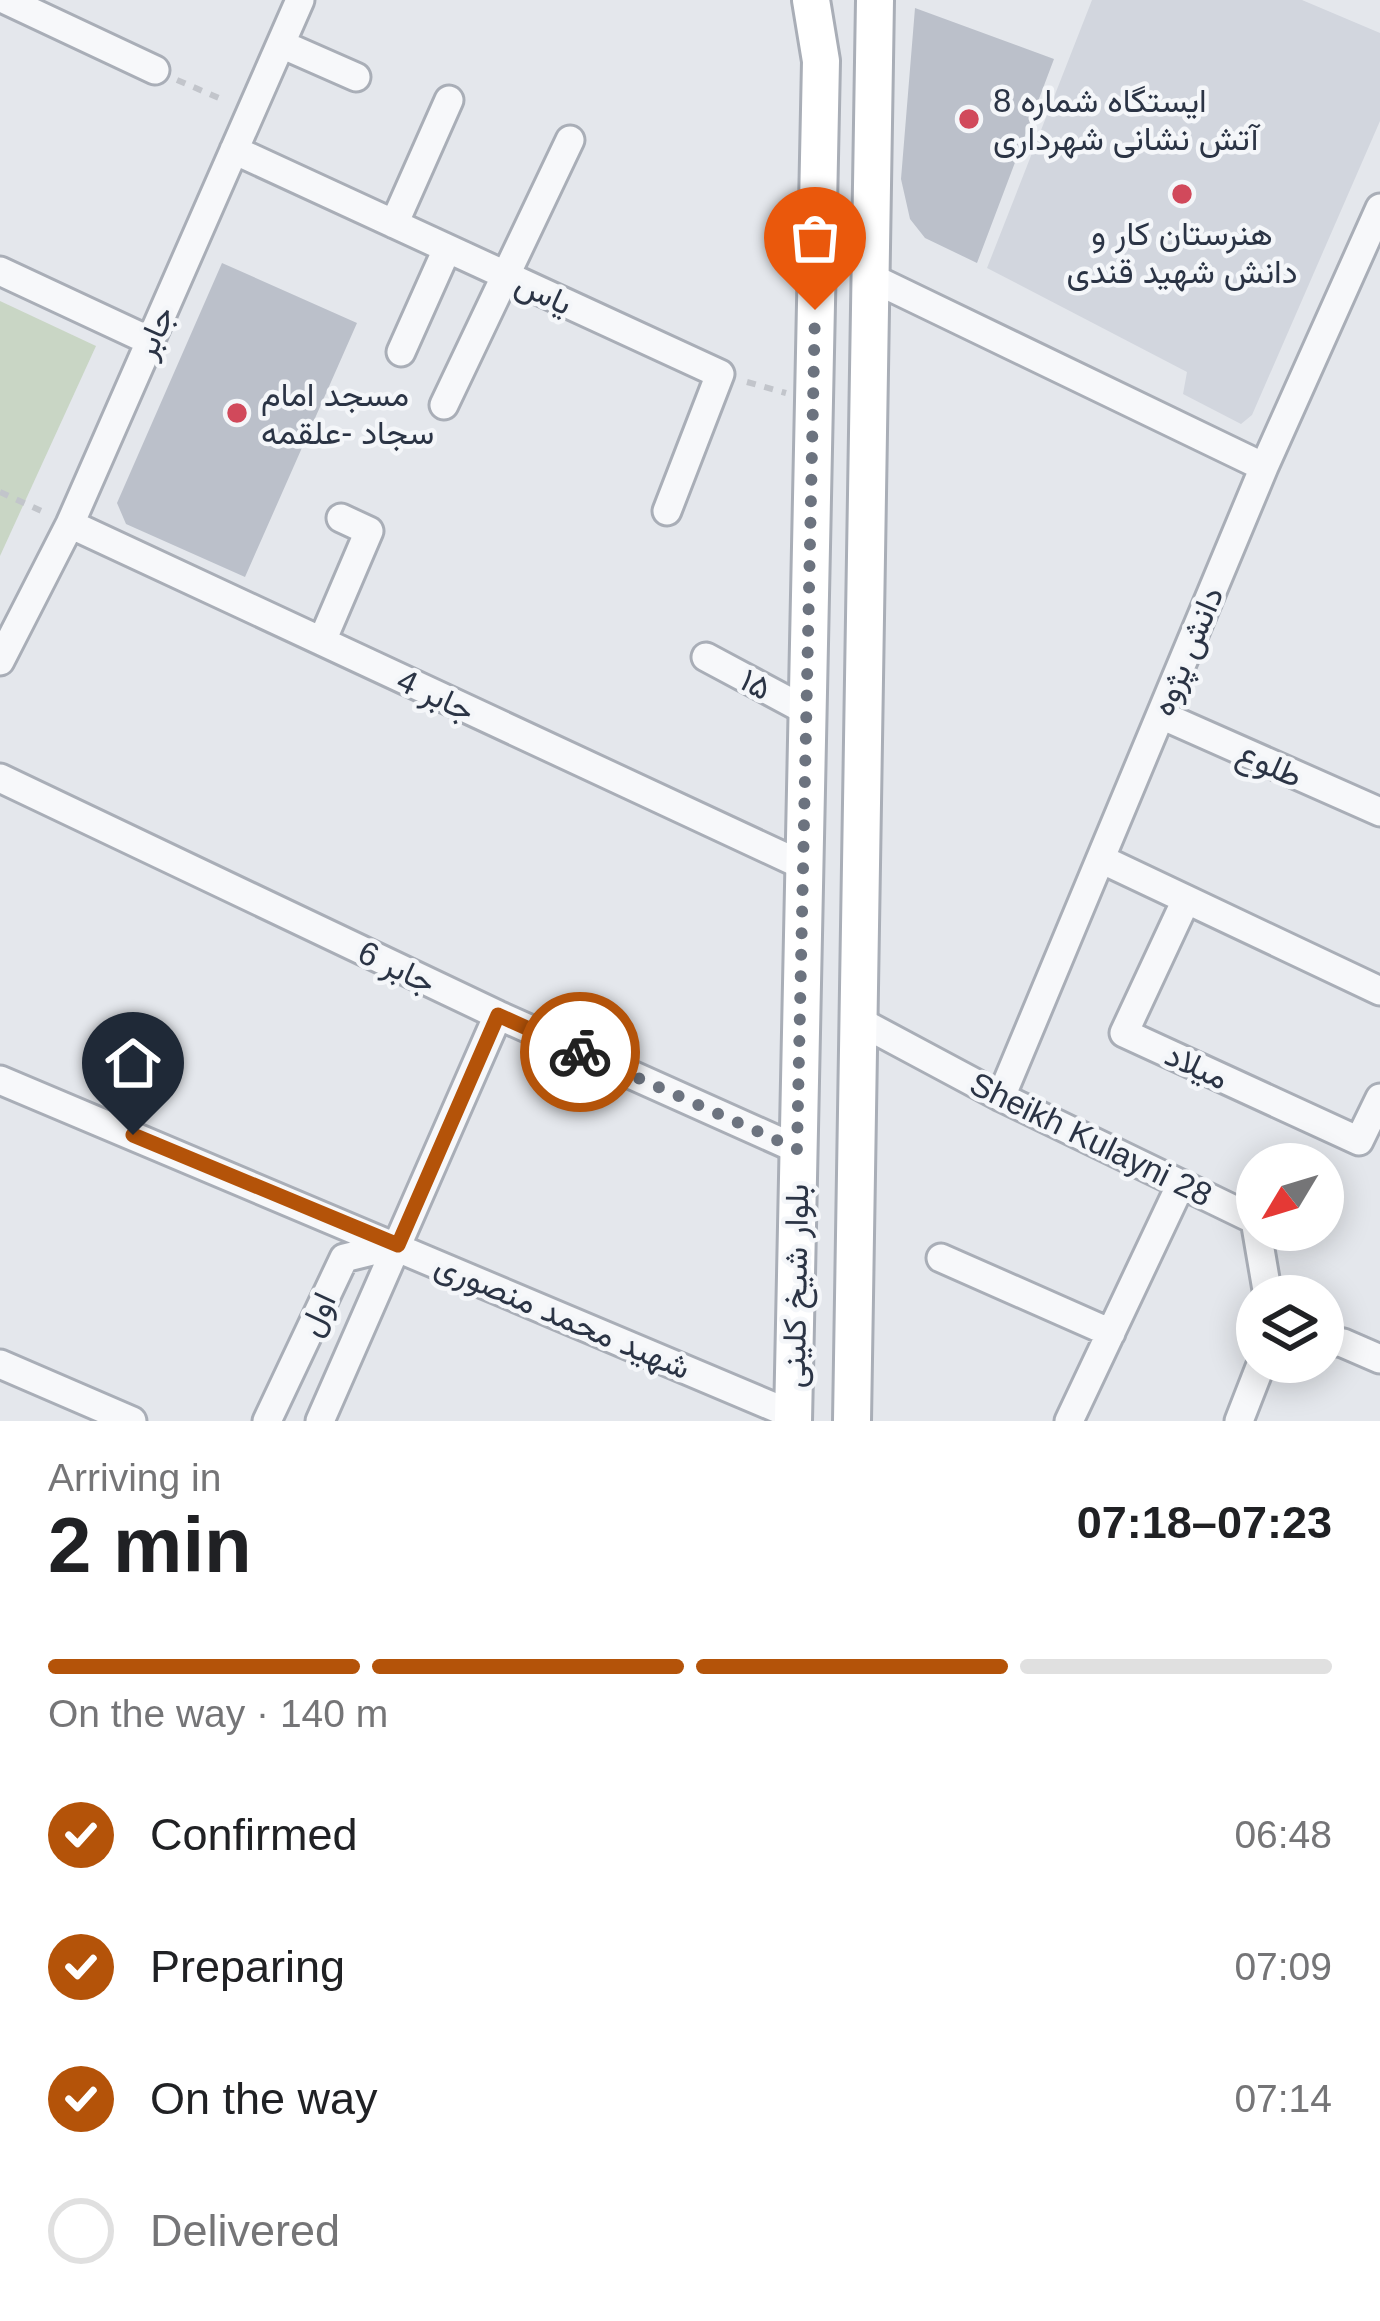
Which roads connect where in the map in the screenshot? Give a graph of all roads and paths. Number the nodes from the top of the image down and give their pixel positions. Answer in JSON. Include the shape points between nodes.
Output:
{"nodes":[{"id":1,"x":6,"y":0,"type":"edge"},
{"id":2,"x":300,"y":0,"type":"edge"},
{"id":3,"x":811,"y":0,"type":"edge"},
{"id":4,"x":875,"y":0,"type":"edge"},
{"id":5,"x":280,"y":44,"type":"junction"},
{"id":6,"x":155,"y":70,"type":"joint"},
{"id":7,"x":356,"y":77,"type":"dead end"},
{"id":8,"x":449,"y":100,"type":"dead end"},
{"id":9,"x":251,"y":112,"type":"junction"},
{"id":10,"x":570,"y":140,"type":"dead end"},
{"id":11,"x":234,"y":150,"type":"junction"},
{"id":12,"x":1380,"y":208,"type":"edge"},
{"id":13,"x":394,"y":224,"type":"junction"},
{"id":14,"x":448,"y":248,"type":"junction"},
{"id":15,"x":816,"y":264,"type":"junction"},
{"id":16,"x":0,"y":271,"type":"edge"},
{"id":17,"x":505,"y":275,"type":"junction"},
{"id":18,"x":872,"y":278,"type":"junction"},
{"id":19,"x":150,"y":341,"type":"junction"},
{"id":20,"x":401,"y":352,"type":"dead end"},
{"id":21,"x":720,"y":374,"type":"junction"},
{"id":22,"x":813,"y":400,"type":"junction"},
{"id":23,"x":444,"y":405,"type":"dead end"},
{"id":24,"x":1264,"y":467,"type":"junction"},
{"id":25,"x":0,"y":493,"type":"edge"},
{"id":26,"x":668,"y":511,"type":"dead end"},
{"id":27,"x":341,"y":518,"type":"dead end"},
{"id":28,"x":70,"y":524,"type":"junction"},
{"id":29,"x":322,"y":641,"type":"junction"},
{"id":30,"x":706,"y":657,"type":"dead end"},
{"id":31,"x":0,"y":662,"type":"edge"},
{"id":32,"x":806,"y":710,"type":"junction"},
{"id":33,"x":1161,"y":715,"type":"junction"},
{"id":34,"x":0,"y":778,"type":"edge"},
{"id":35,"x":1380,"y":812,"type":"edge"},
{"id":36,"x":1101,"y":859,"type":"junction"},
{"id":37,"x":802,"y":865,"type":"junction"},
{"id":38,"x":1186,"y":900,"type":"junction"},
{"id":39,"x":1380,"y":991,"type":"edge"},
{"id":40,"x":498,"y":1015,"type":"junction"},
{"id":41,"x":859,"y":1021,"type":"junction"},
{"id":42,"x":0,"y":1080,"type":"edge"},
{"id":43,"x":1000,"y":1097,"type":"junction"},
{"id":44,"x":1380,"y":1098,"type":"edge"},
{"id":45,"x":797,"y":1149,"type":"junction"},
{"id":46,"x":1181,"y":1184,"type":"junction"},
{"id":47,"x":398,"y":1245,"type":"junction"},
{"id":48,"x":941,"y":1258,"type":"dead end"},
{"id":49,"x":1264,"y":1275,"type":"edge"},
{"id":50,"x":1111,"y":1333,"type":"junction"},
{"id":51,"x":1344,"y":1343,"type":"edge"},
{"id":52,"x":1380,"y":1359,"type":"edge"},
{"id":53,"x":0,"y":1364,"type":"edge"},
{"id":54,"x":1254,"y":1383,"type":"edge"},
{"id":55,"x":793,"y":1418,"type":"edge"},
{"id":56,"x":131,"y":1421,"type":"edge"},
{"id":57,"x":267,"y":1421,"type":"edge"},
{"id":58,"x":320,"y":1421,"type":"edge"},
{"id":59,"x":853,"y":1421,"type":"edge"},
{"id":60,"x":1069,"y":1421,"type":"edge"},
{"id":61,"x":1239,"y":1421,"type":"edge"}],
"edges":[{"from":1,"to":6,"type":"street"},
{"from":2,"to":5,"type":"street","name":"جابر"},
{"from":3,"to":15,"type":"main road","name":"بلوار شیخ کلینی","via":[[821,62]]},
{"from":4,"to":18,"type":"main road","name":"بلوار شیخ کلینی"},
{"from":5,"to":7,"type":"street"},
{"from":5,"to":9,"type":"street","name":"جابر"},
{"from":6,"to":9,"type":"path"},
{"from":8,"to":13,"type":"street"},
{"from":9,"to":11,"type":"street","name":"جابر"},
{"from":10,"to":17,"type":"street"},
{"from":11,"to":13,"type":"street","name":"یاس"},
{"from":11,"to":19,"type":"street","name":"جابر"},
{"from":12,"to":24,"type":"street","name":"دانش پژوه"},
{"from":13,"to":14,"type":"street","name":"یاس"},
{"from":14,"to":17,"type":"street","name":"یاس"},
{"from":14,"to":20,"type":"street"},
{"from":15,"to":18,"type":"main road"},
{"from":15,"to":22,"type":"main road","name":"بلوار شیخ کلینی"},
{"from":16,"to":19,"type":"street"},
{"from":17,"to":21,"type":"street","name":"یاس"},
{"from":17,"to":23,"type":"street"},
{"from":18,"to":24,"type":"street"},
{"from":18,"to":41,"type":"main road","name":"بلوار شیخ کلینی"},
{"from":19,"to":28,"type":"street","name":"جابر"},
{"from":21,"to":22,"type":"path"},
{"from":21,"to":26,"type":"street"},
{"from":22,"to":32,"type":"main road","name":"بلوار شیخ کلینی"},
{"from":24,"to":33,"type":"street","name":"دانش پژوه"},
{"from":25,"to":28,"type":"path"},
{"from":27,"to":29,"type":"street","via":[[369,531]]},
{"from":28,"to":29,"type":"street","name":"جابر 4"},
{"from":28,"to":31,"type":"street","name":"جابر"},
{"from":29,"to":37,"type":"street","name":"جابر 4"},
{"from":30,"to":32,"type":"street","name":"۱۵"},
{"from":32,"to":37,"type":"main road","name":"بلوار شیخ کلینی"},
{"from":33,"to":35,"type":"street","name":"طلوع"},
{"from":33,"to":36,"type":"street","name":"دانش پژوه"},
{"from":34,"to":40,"type":"street","name":"جابر 6"},
{"from":36,"to":38,"type":"street"},
{"from":36,"to":43,"type":"street","name":"دانش پژوه"},
{"from":37,"to":45,"type":"main road","name":"بلوار شیخ کلینی"},
{"from":38,"to":39,"type":"street"},
{"from":38,"to":44,"type":"street","name":"میلاد","via":[[1124,1033],[1359,1141]]},
{"from":40,"to":45,"type":"street","name":"جابر 6"},
{"from":40,"to":47,"type":"street","name":"اول"},
{"from":41,"to":43,"type":"street","name":"Sheikh Kulayni 28"},
{"from":41,"to":59,"type":"main road","name":"بلوار شیخ کلینی"},
{"from":42,"to":47,"type":"street","name":"شهید محمد منصوری"},
{"from":43,"to":46,"type":"street","name":"Sheikh Kulayni 28"},
{"from":45,"to":55,"type":"main road","name":"بلوار شیخ کلینی"},
{"from":46,"to":49,"type":"street","name":"Sheikh Kulayni 28","via":[[1255,1220]]},
{"from":46,"to":50,"type":"street"},
{"from":47,"to":55,"type":"street","name":"شهید محمد منصوری"},
{"from":47,"to":57,"type":"street","name":"اول","via":[[344,1258]]},
{"from":47,"to":58,"type":"street","name":"اول"},
{"from":48,"to":50,"type":"street"},
{"from":50,"to":60,"type":"street"},
{"from":51,"to":52,"type":"street"},
{"from":53,"to":56,"type":"street"},
{"from":54,"to":61,"type":"street"}]}
